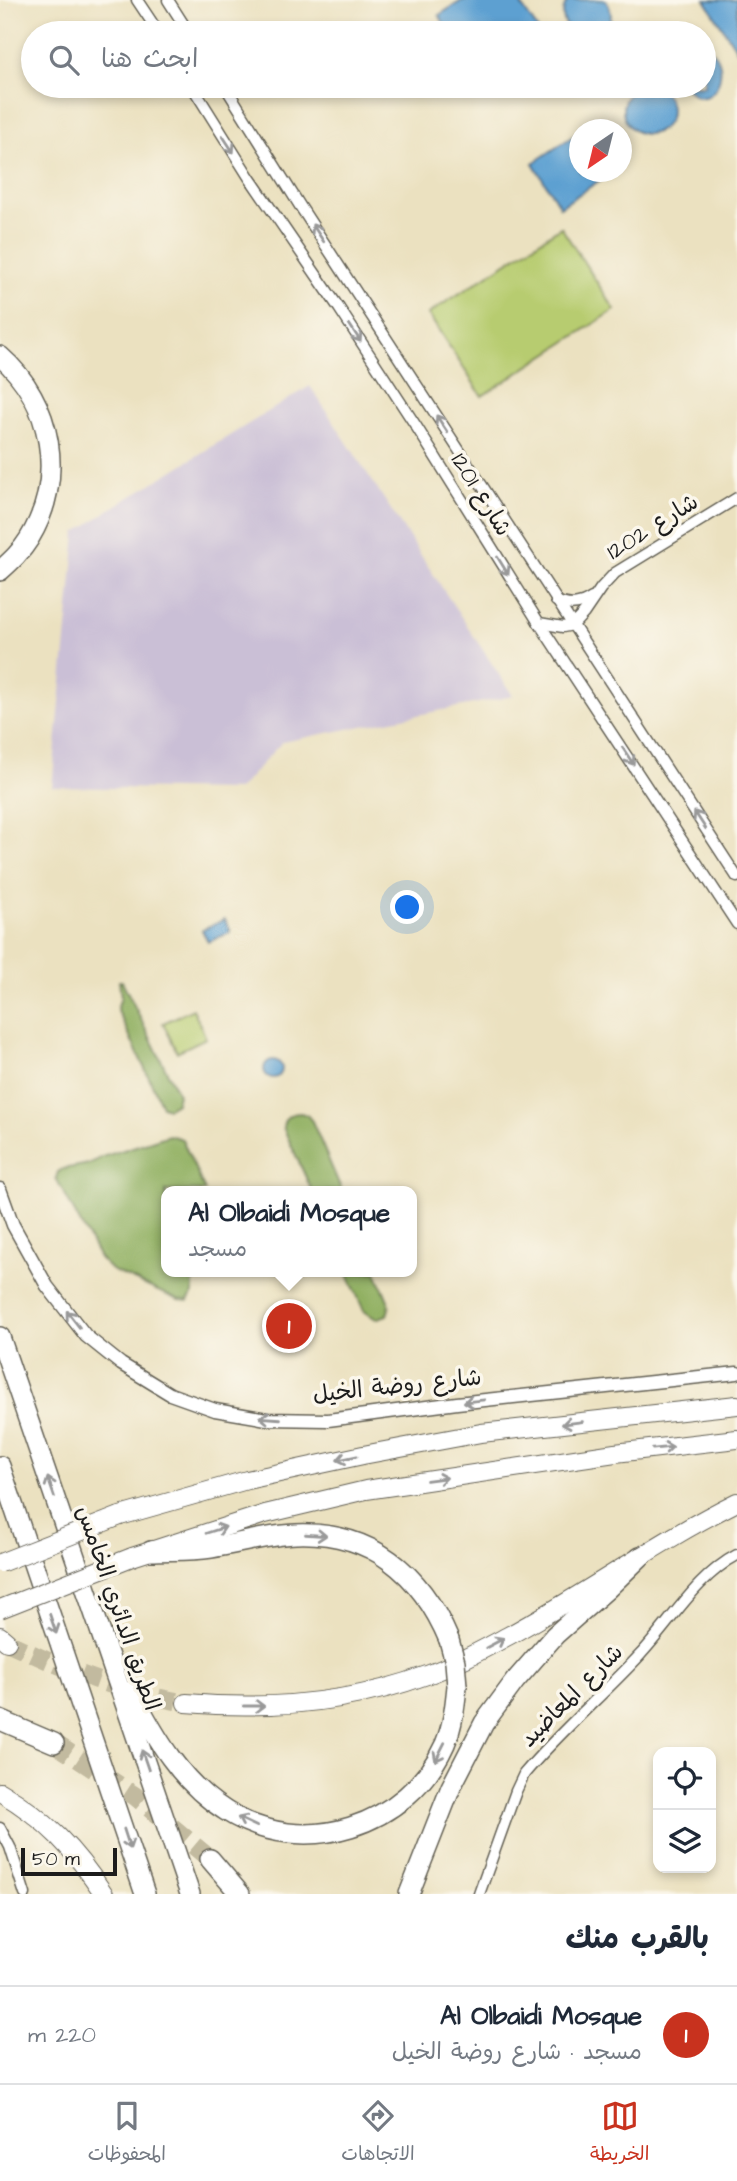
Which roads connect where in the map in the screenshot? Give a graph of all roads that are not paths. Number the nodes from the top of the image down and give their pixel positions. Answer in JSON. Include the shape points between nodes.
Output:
{"nodes":[{"id":1,"x":137,"y":0,"type":"edge"},
{"id":2,"x":167,"y":0,"type":"edge"},
{"id":3,"x":151,"y":21,"type":"edge"},
{"id":4,"x":181,"y":21,"type":"edge"},
{"id":5,"x":200,"y":98,"type":"edge"},
{"id":6,"x":233,"y":98,"type":"edge"},
{"id":7,"x":351,"y":284,"type":"junction"},
{"id":8,"x":332,"y":297,"type":"junction"},
{"id":9,"x":0,"y":356,"type":"edge"},
{"id":10,"x":737,"y":498,"type":"edge"},
{"id":11,"x":0,"y":571,"type":"edge"},
{"id":12,"x":594,"y":596,"type":"junction"},
{"id":13,"x":556,"y":601,"type":"junction"},
{"id":14,"x":539,"y":623,"type":"junction"},
{"id":15,"x":573,"y":625,"type":"junction"},
{"id":16,"x":737,"y":877,"type":"edge"},
{"id":17,"x":737,"y":924,"type":"edge"},
{"id":18,"x":0,"y":1189,"type":"edge"},
{"id":19,"x":0,"y":1337,"type":"edge"},
{"id":20,"x":737,"y":1373,"type":"edge"},
{"id":21,"x":737,"y":1405,"type":"edge"},
{"id":22,"x":737,"y":1439,"type":"edge"},
{"id":23,"x":0,"y":1466,"type":"edge"},
{"id":24,"x":737,"y":1502,"type":"edge"},
{"id":25,"x":0,"y":1504,"type":"edge"},
{"id":26,"x":23,"y":1536,"type":"junction"},
{"id":27,"x":151,"y":1551,"type":"junction"},
{"id":28,"x":737,"y":1555,"type":"edge"},
{"id":29,"x":640,"y":1557,"type":"junction"},
{"id":30,"x":0,"y":1563,"type":"edge"},
{"id":31,"x":0,"y":1609,"type":"edge"},
{"id":32,"x":105,"y":1644,"type":"junction"},
{"id":33,"x":186,"y":1703,"type":"tunnel mouth"},
{"id":34,"x":0,"y":1720,"type":"edge"},
{"id":35,"x":54,"y":1742,"type":"tunnel mouth"},
{"id":36,"x":0,"y":1792,"type":"edge"},
{"id":37,"x":0,"y":1828,"type":"edge"},
{"id":38,"x":210,"y":1859,"type":"tunnel mouth"},
{"id":39,"x":25,"y":1894,"type":"edge"},
{"id":40,"x":104,"y":1894,"type":"edge"},
{"id":41,"x":145,"y":1894,"type":"edge"},
{"id":42,"x":190,"y":1894,"type":"edge"},
{"id":43,"x":240,"y":1894,"type":"edge"},
{"id":44,"x":409,"y":1894,"type":"edge"},
{"id":45,"x":479,"y":1894,"type":"edge"}],
"edges":[{"from":1,"to":3,"type":"street"},
{"from":2,"to":4,"type":"street"},
{"from":5,"to":8,"type":"street","name":"شارع 1201","one_way":true},
{"from":7,"to":6,"type":"street","name":"شارع 1201","one_way":true},
{"from":7,"to":8,"type":"street"},
{"from":13,"to":7,"type":"street","name":"شارع 1201","one_way":true},
{"from":8,"to":14,"type":"street","name":"شارع 1201","one_way":true},
{"from":9,"to":11,"type":"highway","via":[[35,400],[51,453],[47,496],[36,527]]},
{"from":10,"to":12,"type":"street","name":"شارع 1202","via":[[624,567]]},
{"from":12,"to":13,"type":"street","via":[[576,605]]},
{"from":12,"to":15,"type":"street","name":"شارع 1202"},
{"from":13,"to":15,"type":"street","name":"شارع 1201"},
{"from":14,"to":15,"type":"street"},
{"from":14,"to":17,"type":"street","name":"شارع 1201","one_way":true},
{"from":16,"to":15,"type":"street","name":"شارع 1201","one_way":true},
{"from":20,"to":18,"type":"street","name":"شارع روضة الخيل","one_way":true,"via":[[328,1420],[267,1419],[215,1410],[170,1394],[86,1336],[47,1286],[13,1225]]},
{"from":32,"to":19,"type":"highway","name":"الطريق الدائري الخامس","one_way":true},
{"from":21,"to":30,"type":"highway","one_way":true,"bridge":true,"via":[[468,1436],[363,1455],[247,1480],[120,1516]]},
{"from":27,"to":22,"type":"highway","one_way":true,"via":[[265,1514],[366,1490]]},
{"from":23,"to":26,"type":"highway"},
{"from":24,"to":29,"type":"highway"},
{"from":25,"to":26,"type":"highway"},
{"from":26,"to":41,"type":"highway","one_way":true},
{"from":27,"to":31,"type":"highway","bridge":true},
{"from":27,"to":32,"type":"highway","one_way":true,"bridge":true,"via":[[207,1549],[294,1534],[351,1541],[377,1552],[422,1589],[449,1640],[457,1686],[446,1742],[414,1790],[375,1818],[340,1832],[311,1835],[255,1826],[227,1812],[186,1777],[147,1722]]},
{"from":28,"to":45,"type":"street","name":"شارع المعاضيد","via":[[722,1563],[524,1774]]},
{"from":33,"to":29,"type":"highway","one_way":true,"via":[[240,1707],[334,1700],[428,1675],[535,1621]]},
{"from":29,"to":44,"type":"highway","via":[[555,1635],[484,1723],[451,1787]]},
{"from":42,"to":32,"type":"highway","name":"الطريق الدائري الخامس","one_way":true},
{"from":34,"to":35,"type":"highway"},
{"from":36,"to":40,"type":"highway","via":[[59,1835]]},
{"from":37,"to":39,"type":"street"},
{"from":38,"to":43,"type":"highway"}]}
